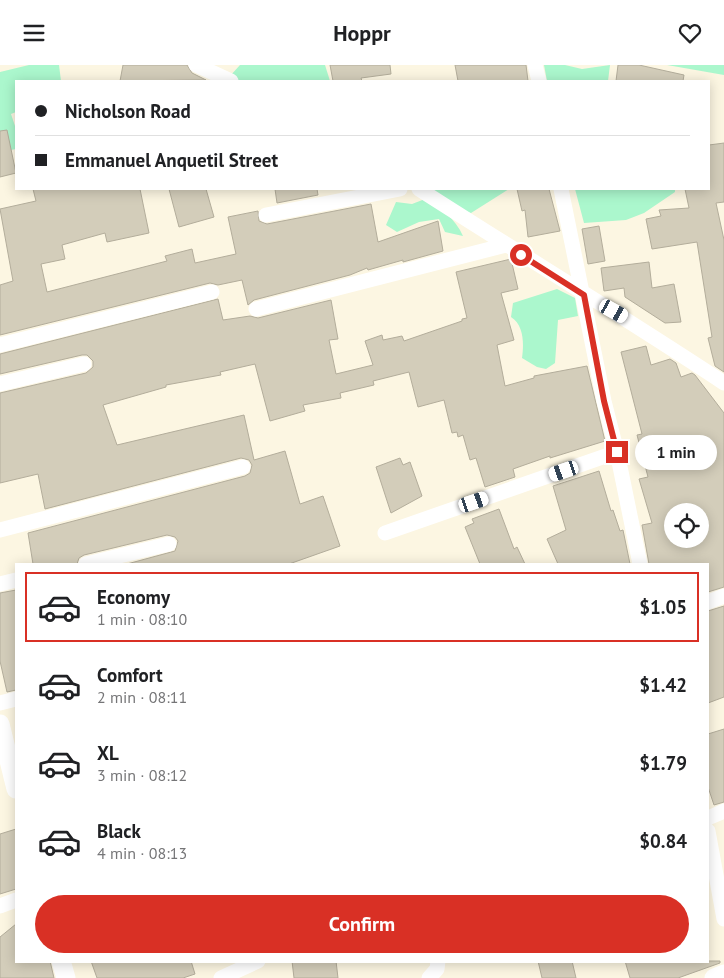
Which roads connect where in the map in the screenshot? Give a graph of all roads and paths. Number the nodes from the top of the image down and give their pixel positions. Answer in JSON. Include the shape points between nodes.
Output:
{"nodes":[{"id":1,"x":196,"y":65,"type":"edge"},
{"id":2,"x":535,"y":65,"type":"edge"},
{"id":3,"x":229,"y":80,"type":"edge"},
{"id":4,"x":539,"y":80,"type":"edge"},
{"id":5,"x":395,"y":190,"type":"edge"},
{"id":6,"x":421,"y":190,"type":"edge"},
{"id":7,"x":562,"y":190,"type":"edge"},
{"id":8,"x":266,"y":215,"type":"dead end"},
{"id":9,"x":506,"y":245,"type":"junction"},
{"id":10,"x":212,"y":292,"type":"dead end"},
{"id":11,"x":584,"y":295,"type":"junction"},
{"id":12,"x":256,"y":309,"type":"dead end"},
{"id":13,"x":0,"y":345,"type":"edge"},
{"id":14,"x":84,"y":364,"type":"dead end"},
{"id":15,"x":724,"y":383,"type":"edge"},
{"id":16,"x":0,"y":384,"type":"edge"},
{"id":17,"x":617,"y":452,"type":"junction"},
{"id":18,"x":243,"y":467,"type":"dead end"},
{"id":19,"x":0,"y":530,"type":"edge"},
{"id":20,"x":385,"y":533,"type":"dead end"},
{"id":21,"x":169,"y":544,"type":"dead end"},
{"id":22,"x":90,"y":563,"type":"edge"},
{"id":23,"x":640,"y":563,"type":"edge"},
{"id":24,"x":15,"y":580,"type":"edge"},
{"id":25,"x":0,"y":584,"type":"edge"},
{"id":26,"x":724,"y":596,"type":"edge"},
{"id":27,"x":709,"y":602,"type":"edge"},
{"id":28,"x":15,"y":699,"type":"edge"},
{"id":29,"x":0,"y":703,"type":"edge"},
{"id":30,"x":0,"y":724,"type":"edge"},
{"id":31,"x":15,"y":785,"type":"edge"},
{"id":32,"x":724,"y":811,"type":"edge"},
{"id":33,"x":709,"y":818,"type":"edge"},
{"id":34,"x":709,"y":836,"type":"edge"},
{"id":35,"x":15,"y":900,"type":"edge"},
{"id":36,"x":0,"y":906,"type":"edge"},
{"id":37,"x":724,"y":919,"type":"edge"},
{"id":38,"x":62,"y":963,"type":"edge"},
{"id":39,"x":254,"y":963,"type":"edge"},
{"id":40,"x":438,"y":963,"type":"edge"},
{"id":41,"x":724,"y":974,"type":"edge"},
{"id":42,"x":66,"y":978,"type":"edge"},
{"id":43,"x":221,"y":978,"type":"edge"},
{"id":44,"x":429,"y":978,"type":"edge"},
{"id":45,"x":714,"y":978,"type":"edge"}],
"edges":[{"from":1,"to":3,"type":"street"},
{"from":2,"to":4,"type":"street"},
{"from":5,"to":8,"type":"street"},
{"from":6,"to":9,"type":"street"},
{"from":7,"to":11,"type":"street"},
{"from":9,"to":11,"type":"street"},
{"from":9,"to":12,"type":"street"},
{"from":10,"to":13,"type":"street"},
{"from":11,"to":15,"type":"street","via":[[629,320]]},
{"from":11,"to":17,"type":"street"},
{"from":14,"to":16,"type":"street"},
{"from":17,"to":20,"type":"street"},
{"from":17,"to":23,"type":"street"},
{"from":18,"to":19,"type":"street"},
{"from":21,"to":22,"type":"street"},
{"from":24,"to":25,"type":"street"},
{"from":26,"to":27,"type":"street"},
{"from":28,"to":29,"type":"street"},
{"from":30,"to":31,"type":"street"},
{"from":32,"to":33,"type":"street"},
{"from":34,"to":37,"type":"street"},
{"from":35,"to":36,"type":"street"},
{"from":38,"to":42,"type":"street"},
{"from":39,"to":43,"type":"street"},
{"from":40,"to":44,"type":"street"},
{"from":41,"to":45,"type":"street"}]}
